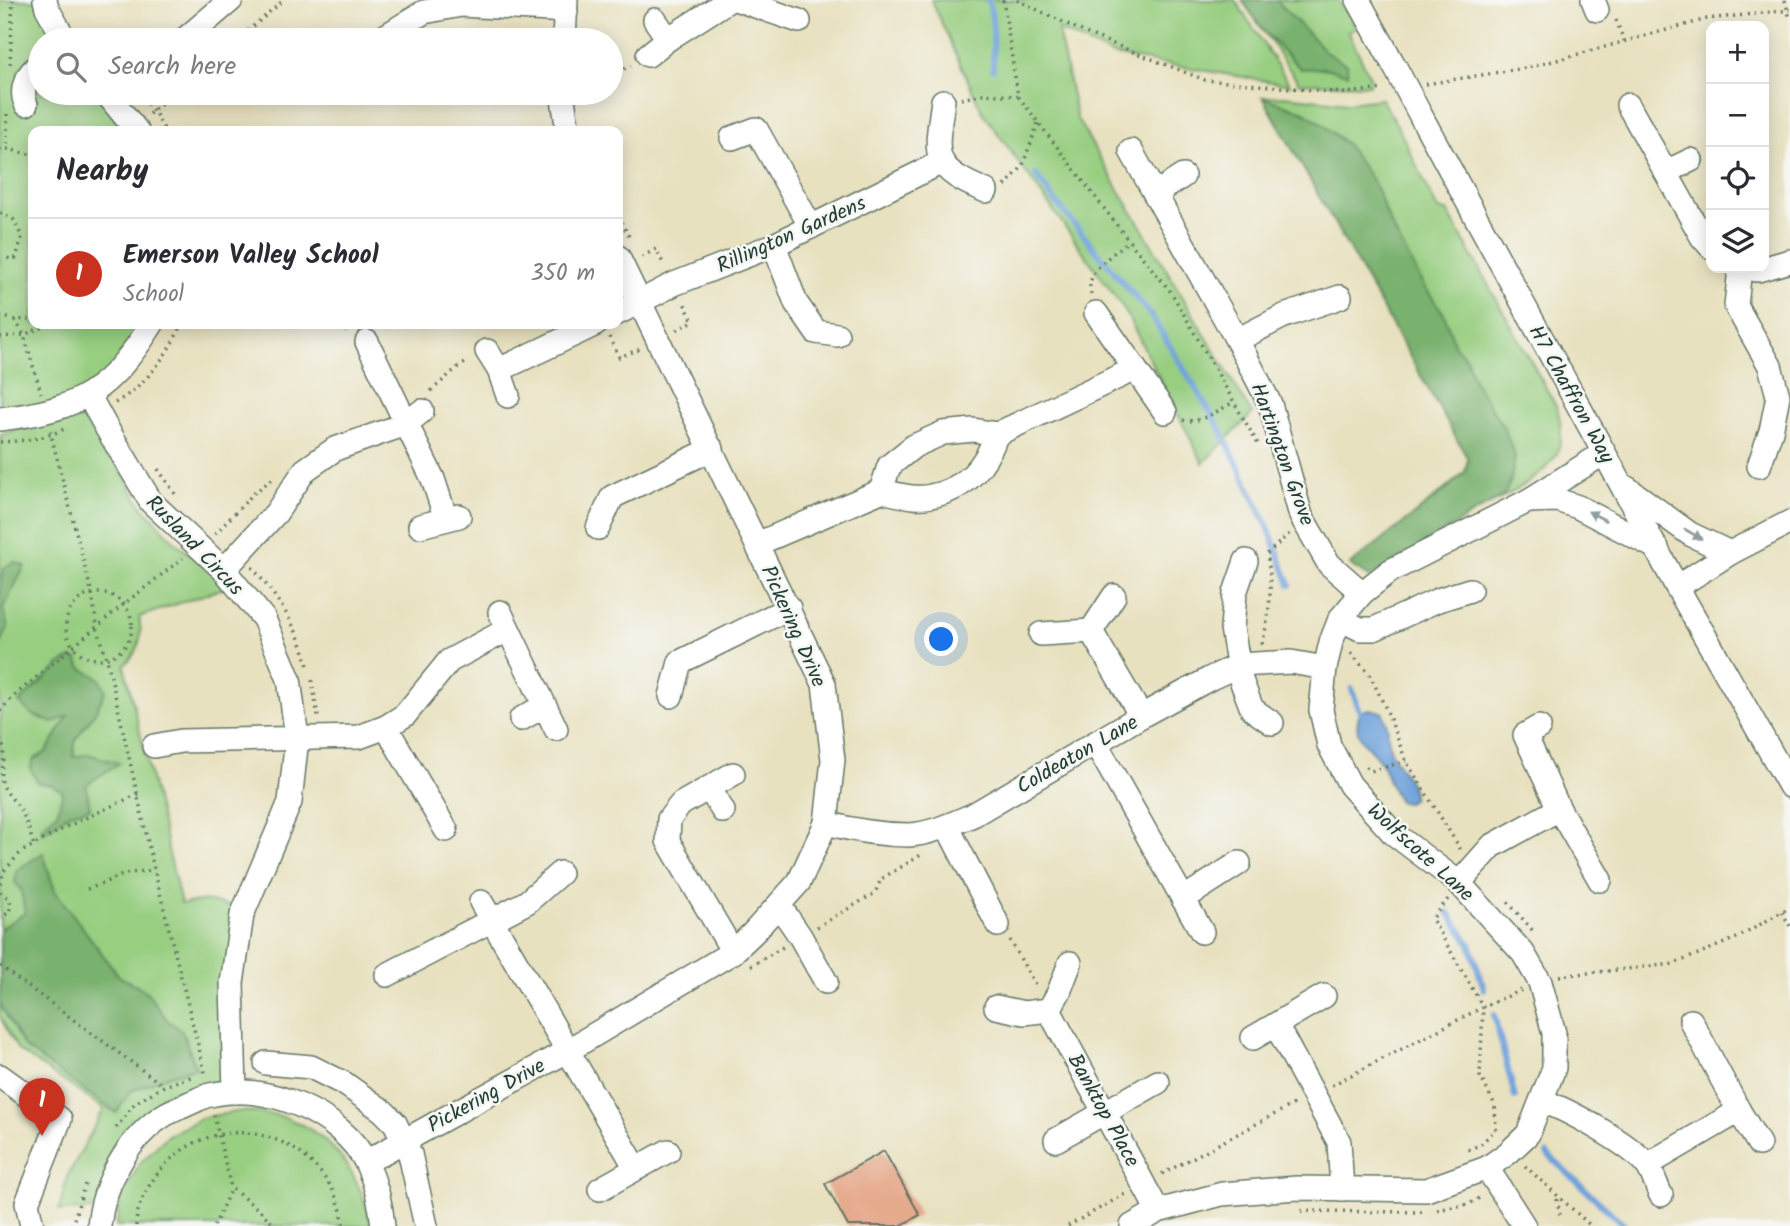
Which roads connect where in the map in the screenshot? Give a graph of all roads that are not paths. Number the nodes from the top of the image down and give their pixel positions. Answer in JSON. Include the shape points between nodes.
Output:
{"nodes":[{"id":1,"x":45,"y":0,"type":"edge"},
{"id":2,"x":231,"y":0,"type":"edge"},
{"id":3,"x":729,"y":0,"type":"edge"},
{"id":4,"x":738,"y":0,"type":"edge"},
{"id":5,"x":1358,"y":0,"type":"edge"},
{"id":6,"x":566,"y":5,"type":"edge"},
{"id":7,"x":420,"y":6,"type":"edge"},
{"id":8,"x":794,"y":12,"type":"edge"},
{"id":9,"x":58,"y":28,"type":"edge"},
{"id":10,"x":198,"y":28,"type":"edge"},
{"id":11,"x":393,"y":28,"type":"edge"},
{"id":12,"x":565,"y":28,"type":"edge"},
{"id":13,"x":648,"y":55,"type":"dead end"},
{"id":14,"x":28,"y":76,"type":"edge"},
{"id":15,"x":943,"y":101,"type":"road end"},
{"id":16,"x":26,"y":104,"type":"dead end"},
{"id":17,"x":1628,"y":104,"type":"dead end"},
{"id":18,"x":120,"y":105,"type":"edge"},
{"id":19,"x":564,"y":105,"type":"edge"},
{"id":20,"x":134,"y":126,"type":"edge"},
{"id":21,"x":567,"y":126,"type":"edge"},
{"id":22,"x":732,"y":138,"type":"dead end"},
{"id":23,"x":1131,"y":151,"type":"dead end"},
{"id":24,"x":1691,"y":160,"type":"dead end"},
{"id":25,"x":940,"y":163,"type":"junction"},
{"id":26,"x":1666,"y":172,"type":"junction"},
{"id":27,"x":1183,"y":176,"type":"dead end"},
{"id":28,"x":986,"y":191,"type":"road end"},
{"id":29,"x":1155,"y":194,"type":"junction"},
{"id":30,"x":811,"y":227,"type":"junction"},
{"id":31,"x":1706,"y":241,"type":"edge"},
{"id":32,"x":774,"y":245,"type":"junction"},
{"id":33,"x":1790,"y":261,"type":"edge"},
{"id":34,"x":1769,"y":267,"type":"edge"},
{"id":35,"x":623,"y":268,"type":"edge"},
{"id":36,"x":1739,"y":273,"type":"edge"},
{"id":37,"x":639,"y":302,"type":"junction"},
{"id":38,"x":1331,"y":308,"type":"dead end"},
{"id":39,"x":623,"y":310,"type":"edge"},
{"id":40,"x":1096,"y":313,"type":"road end"},
{"id":41,"x":149,"y":329,"type":"edge"},
{"id":42,"x":582,"y":329,"type":"edge"},
{"id":43,"x":836,"y":335,"type":"dead end"},
{"id":44,"x":1237,"y":340,"type":"junction"},
{"id":45,"x":368,"y":342,"type":"dead end"},
{"id":46,"x":1136,"y":369,"type":"junction"},
{"id":47,"x":89,"y":396,"type":"junction"},
{"id":48,"x":509,"y":396,"type":"dead end"},
{"id":49,"x":1165,"y":412,"type":"dead end"},
{"id":50,"x":414,"y":418,"type":"junction"},
{"id":51,"x":0,"y":419,"type":"edge"},
{"id":52,"x":997,"y":434,"type":"junction"},
{"id":53,"x":712,"y":449,"type":"junction"},
{"id":54,"x":1604,"y":453,"type":"junction"},
{"id":55,"x":1759,"y":466,"type":"dead end"},
{"id":56,"x":1619,"y":482,"type":"junction"},
{"id":57,"x":881,"y":491,"type":"junction"},
{"id":58,"x":1528,"y":501,"type":"junction"},
{"id":59,"x":1790,"y":522,"type":"edge"},
{"id":60,"x":419,"y":526,"type":"dead end"},
{"id":61,"x":598,"y":528,"type":"dead end"},
{"id":62,"x":757,"y":544,"type":"junction"},
{"id":63,"x":1657,"y":548,"type":"junction"},
{"id":64,"x":1730,"y":553,"type":"junction"},
{"id":65,"x":1256,"y":557,"type":"road end"},
{"id":66,"x":224,"y":570,"type":"junction"},
{"id":67,"x":1677,"y":587,"type":"junction"},
{"id":68,"x":1470,"y":590,"type":"dead end"},
{"id":69,"x":1362,"y":593,"type":"junction"},
{"id":70,"x":1114,"y":596,"type":"dead end"},
{"id":71,"x":789,"y":608,"type":"junction"},
{"id":72,"x":1340,"y":619,"type":"junction"},
{"id":73,"x":1091,"y":631,"type":"junction"},
{"id":74,"x":1041,"y":634,"type":"dead end"},
{"id":75,"x":1239,"y":665,"type":"junction"},
{"id":76,"x":1325,"y":668,"type":"junction"},
{"id":77,"x":671,"y":696,"type":"dead end"},
{"id":78,"x":544,"y":706,"type":"junction"},
{"id":79,"x":1141,"y":716,"type":"junction"},
{"id":80,"x":521,"y":719,"type":"dead end"},
{"id":81,"x":1272,"y":723,"type":"dead end"},
{"id":82,"x":386,"y":727,"type":"junction"},
{"id":83,"x":1539,"y":727,"type":"dead end"},
{"id":84,"x":556,"y":729,"type":"dead end"},
{"id":85,"x":297,"y":738,"type":"junction"},
{"id":86,"x":1096,"y":744,"type":"junction"},
{"id":87,"x":154,"y":746,"type":"dead end"},
{"id":88,"x":733,"y":774,"type":"dead end"},
{"id":89,"x":1790,"y":786,"type":"edge"},
{"id":90,"x":709,"y":789,"type":"junction"},
{"id":91,"x":1559,"y":808,"type":"junction"},
{"id":92,"x":723,"y":811,"type":"dead end"},
{"id":93,"x":826,"y":823,"type":"junction"},
{"id":94,"x":947,"y":826,"type":"junction"},
{"id":95,"x":446,"y":830,"type":"dead end"},
{"id":96,"x":1239,"y":863,"type":"dead end"},
{"id":97,"x":560,"y":873,"type":"dead end"},
{"id":98,"x":1466,"y":875,"type":"junction"},
{"id":99,"x":1600,"y":880,"type":"dead end"},
{"id":100,"x":1183,"y":899,"type":"junction"},
{"id":101,"x":779,"y":905,"type":"junction"},
{"id":102,"x":486,"y":911,"type":"junction"},
{"id":103,"x":999,"y":925,"type":"road end"},
{"id":104,"x":1202,"y":932,"type":"dead end"},
{"id":105,"x":733,"y":952,"type":"junction"},
{"id":106,"x":1070,"y":963,"type":"dead end"},
{"id":107,"x":387,"y":975,"type":"dead end"},
{"id":108,"x":826,"y":983,"type":"dead end"},
{"id":109,"x":1324,"y":996,"type":"dead end"},
{"id":110,"x":996,"y":1007,"type":"dead end"},
{"id":111,"x":1049,"y":1010,"type":"junction"},
{"id":112,"x":1691,"y":1021,"type":"dead end"},
{"id":113,"x":1276,"y":1025,"type":"junction"},
{"id":114,"x":1253,"y":1038,"type":"dead end"},
{"id":115,"x":567,"y":1051,"type":"junction"},
{"id":116,"x":266,"y":1063,"type":"dead end"},
{"id":117,"x":0,"y":1076,"type":"edge"},
{"id":118,"x":1158,"y":1082,"type":"dead end"},
{"id":119,"x":236,"y":1092,"type":"junction"},
{"id":120,"x":1542,"y":1101,"type":"junction"},
{"id":121,"x":1105,"y":1111,"type":"junction"},
{"id":122,"x":1739,"y":1111,"type":"junction"},
{"id":123,"x":1056,"y":1140,"type":"dead end"},
{"id":124,"x":404,"y":1141,"type":"junction"},
{"id":125,"x":1759,"y":1144,"type":"dead end"},
{"id":126,"x":668,"y":1151,"type":"dead end"},
{"id":127,"x":366,"y":1162,"type":"junction"},
{"id":128,"x":1647,"y":1165,"type":"junction"},
{"id":129,"x":636,"y":1168,"type":"junction"},
{"id":130,"x":1492,"y":1177,"type":"junction"},
{"id":131,"x":600,"y":1189,"type":"dead end"},
{"id":132,"x":1342,"y":1189,"type":"junction"},
{"id":133,"x":1661,"y":1195,"type":"dead end"},
{"id":134,"x":1158,"y":1211,"type":"junction"},
{"id":135,"x":93,"y":1225,"type":"edge"},
{"id":136,"x":32,"y":1226,"type":"edge"},
{"id":137,"x":383,"y":1226,"type":"edge"},
{"id":138,"x":426,"y":1226,"type":"edge"},
{"id":139,"x":1132,"y":1226,"type":"edge"},
{"id":140,"x":1524,"y":1226,"type":"edge"}],
"edges":[{"from":1,"to":9,"type":"street"},
{"from":2,"to":10,"type":"street"},
{"from":3,"to":13,"type":"street","via":[[661,29]]},
{"from":4,"to":8,"type":"street"},
{"from":5,"to":54,"type":"street","name":"H7 Chaffron Way","bridge":true,"via":[[1395,77],[1422,118]]},
{"from":6,"to":7,"type":"street"},
{"from":6,"to":12,"type":"street"},
{"from":7,"to":11,"type":"street"},
{"from":14,"to":16,"type":"street"},
{"from":15,"to":25,"type":"street","via":[[937,143]]},
{"from":17,"to":26,"type":"street"},
{"from":18,"to":20,"type":"street"},
{"from":19,"to":21,"type":"street"},
{"from":22,"to":30,"type":"street","via":[[756,129]]},
{"from":23,"to":29,"type":"street","name":"Hartington Grove"},
{"from":24,"to":26,"type":"street"},
{"from":25,"to":28,"type":"street","via":[[959,180]]},
{"from":25,"to":30,"type":"street","name":"Rillington Gardens"},
{"from":26,"to":31,"type":"street"},
{"from":27,"to":29,"type":"street"},
{"from":29,"to":44,"type":"street","name":"Hartington Grove"},
{"from":30,"to":32,"type":"street","name":"Rillington Gardens"},
{"from":32,"to":37,"type":"street","name":"Rillington Gardens"},
{"from":32,"to":43,"type":"street","via":[[796,303],[816,332]]},
{"from":33,"to":34,"type":"street"},
{"from":35,"to":37,"type":"street","name":"Pickering Drive"},
{"from":36,"to":55,"type":"street","via":[[1736,306],[1770,366],[1778,396]]},
{"from":37,"to":39,"type":"street","name":"Rillington Gardens"},
{"from":37,"to":53,"type":"street","name":"Pickering Drive"},
{"from":38,"to":44,"type":"street","via":[[1284,316]]},
{"from":40,"to":46,"type":"street"},
{"from":41,"to":47,"type":"street","via":[[124,365]]},
{"from":42,"to":48,"type":"street","via":[[493,361]]},
{"from":44,"to":69,"type":"street","name":"Hartington Grove","via":[[1270,404],[1301,516],[1329,564]]},
{"from":45,"to":50,"type":"street"},
{"from":46,"to":49,"type":"street"},
{"from":46,"to":52,"type":"street"},
{"from":47,"to":51,"type":"street","via":[[46,412]]},
{"from":47,"to":66,"type":"street","name":"Rusland Circus","via":[[151,502]]},
{"from":50,"to":60,"type":"street","via":[[433,479],[452,518]]},
{"from":50,"to":66,"type":"street","via":[[335,449],[305,470],[276,513]]},
{"from":52,"to":57,"type":"street","via":[[973,430],[943,433],[914,446],[889,466]]},
{"from":52,"to":57,"type":"street","via":[[975,474],[953,488],[930,497]]},
{"from":53,"to":61,"type":"street","via":[[612,498]]},
{"from":53,"to":62,"type":"street","name":"Pickering Drive"},
{"from":54,"to":56,"type":"street","name":"H7 Chaffron Way"},
{"from":54,"to":58,"type":"street","name":"Wolfscote Lane"},
{"from":56,"to":63,"type":"street","name":"H7 Chaffron Way"},
{"from":56,"to":64,"type":"street","one_way":true,"via":[[1690,534]]},
{"from":57,"to":62,"type":"street"},
{"from":63,"to":58,"type":"street","one_way":true,"via":[[1578,507],[1557,500]]},
{"from":58,"to":69,"type":"street","name":"Wolfscote Lane","via":[[1390,571]]},
{"from":59,"to":64,"type":"street"},
{"from":62,"to":71,"type":"street","name":"Pickering Drive"},
{"from":63,"to":67,"type":"street","name":"H7 Chaffron Way"},
{"from":64,"to":67,"type":"street"},
{"from":65,"to":75,"type":"street","via":[[1235,593],[1232,628]]},
{"from":66,"to":85,"type":"street","name":"Rusland Circus","via":[[264,619],[289,679]]},
{"from":67,"to":89,"type":"street","name":"H7 Chaffron Way"},
{"from":68,"to":72,"type":"street","via":[[1374,629],[1360,629]]},
{"from":69,"to":72,"type":"street","name":"Wolfscote Lane"},
{"from":70,"to":73,"type":"street"},
{"from":71,"to":77,"type":"street","via":[[680,662]]},
{"from":71,"to":93,"type":"street","name":"Pickering Drive","via":[[824,684],[833,760]]},
{"from":72,"to":76,"type":"street","name":"Wolfscote Lane"},
{"from":73,"to":74,"type":"street"},
{"from":73,"to":79,"type":"street"},
{"from":75,"to":76,"type":"street","name":"Coldeaton Lane","via":[[1291,662]]},
{"from":75,"to":79,"type":"street","name":"Coldeaton Lane"},
{"from":75,"to":81,"type":"street","via":[[1252,709]]},
{"from":76,"to":98,"type":"street","name":"Wolfscote Lane","via":[[1321,710],[1329,745],[1350,785],[1393,833]]},
{"from":78,"to":80,"type":"street"},
{"from":78,"to":82,"type":"street","via":[[504,621],[449,661],[405,715]]},
{"from":78,"to":84,"type":"street"},
{"from":79,"to":86,"type":"street","name":"Coldeaton Lane"},
{"from":82,"to":85,"type":"street","via":[[359,737]]},
{"from":82,"to":95,"type":"street","via":[[438,796]]},
{"from":83,"to":91,"type":"street","via":[[1525,735]]},
{"from":85,"to":87,"type":"street","via":[[180,733]]},
{"from":85,"to":119,"type":"street","name":"Rusland Circus","via":[[290,802],[242,915],[232,983]]},
{"from":86,"to":94,"type":"street","name":"Coldeaton Lane"},
{"from":86,"to":100,"type":"street"},
{"from":88,"to":90,"type":"street"},
{"from":90,"to":92,"type":"street"},
{"from":90,"to":105,"type":"street","via":[[681,804],[669,820],[668,841]]},
{"from":91,"to":98,"type":"street","via":[[1492,846]]},
{"from":91,"to":99,"type":"street"},
{"from":93,"to":94,"type":"street","name":"Coldeaton Lane","via":[[911,835]]},
{"from":93,"to":101,"type":"street","name":"Pickering Drive","via":[[799,882]]},
{"from":94,"to":103,"type":"street"},
{"from":96,"to":100,"type":"street"},
{"from":97,"to":102,"type":"street","via":[[527,902]]},
{"from":98,"to":120,"type":"street","name":"Wolfscote Lane","via":[[1523,953],[1550,978],[1554,1068]]},
{"from":100,"to":104,"type":"street"},
{"from":101,"to":105,"type":"street","name":"Pickering Drive"},
{"from":101,"to":108,"type":"street"},
{"from":102,"to":107,"type":"street"},
{"from":102,"to":115,"type":"street"},
{"from":105,"to":115,"type":"street","name":"Pickering Drive"},
{"from":106,"to":111,"type":"street"},
{"from":109,"to":113,"type":"street"},
{"from":110,"to":111,"type":"street","via":[[1024,1013]]},
{"from":111,"to":121,"type":"street","name":"Banktop Place"},
{"from":112,"to":122,"type":"street"},
{"from":113,"to":114,"type":"street"},
{"from":113,"to":132,"type":"street","via":[[1339,1142]]},
{"from":115,"to":124,"type":"street","name":"Pickering Drive"},
{"from":115,"to":129,"type":"street"},
{"from":116,"to":124,"type":"street","name":"Pickering Drive","via":[[311,1067],[345,1084],[383,1111]]},
{"from":117,"to":136,"type":"street","via":[[60,1119],[27,1203]]},
{"from":118,"to":121,"type":"street"},
{"from":119,"to":127,"type":"street","via":[[274,1096],[314,1111],[345,1136]]},
{"from":119,"to":135,"type":"street","via":[[209,1095],[164,1115],[131,1144]]},
{"from":120,"to":128,"type":"street","via":[[1563,1108]]},
{"from":120,"to":130,"type":"street","name":"Wolfscote Lane","via":[[1528,1133]]},
{"from":121,"to":123,"type":"street"},
{"from":121,"to":134,"type":"street","name":"Banktop Place"},
{"from":122,"to":125,"type":"street"},
{"from":122,"to":128,"type":"street"},
{"from":124,"to":127,"type":"street","name":"Pickering Drive"},
{"from":124,"to":138,"type":"street","name":"Pickering Drive"},
{"from":126,"to":129,"type":"street"},
{"from":127,"to":137,"type":"street","via":[[380,1199]]},
{"from":128,"to":133,"type":"street"},
{"from":129,"to":131,"type":"street"},
{"from":130,"to":132,"type":"street","name":"Wolfscote Lane","via":[[1426,1190]]},
{"from":130,"to":140,"type":"street"},
{"from":132,"to":134,"type":"street","name":"Wolfscote Lane","via":[[1222,1194]]},
{"from":134,"to":139,"type":"street","name":"Wolfscote Lane"}]}
